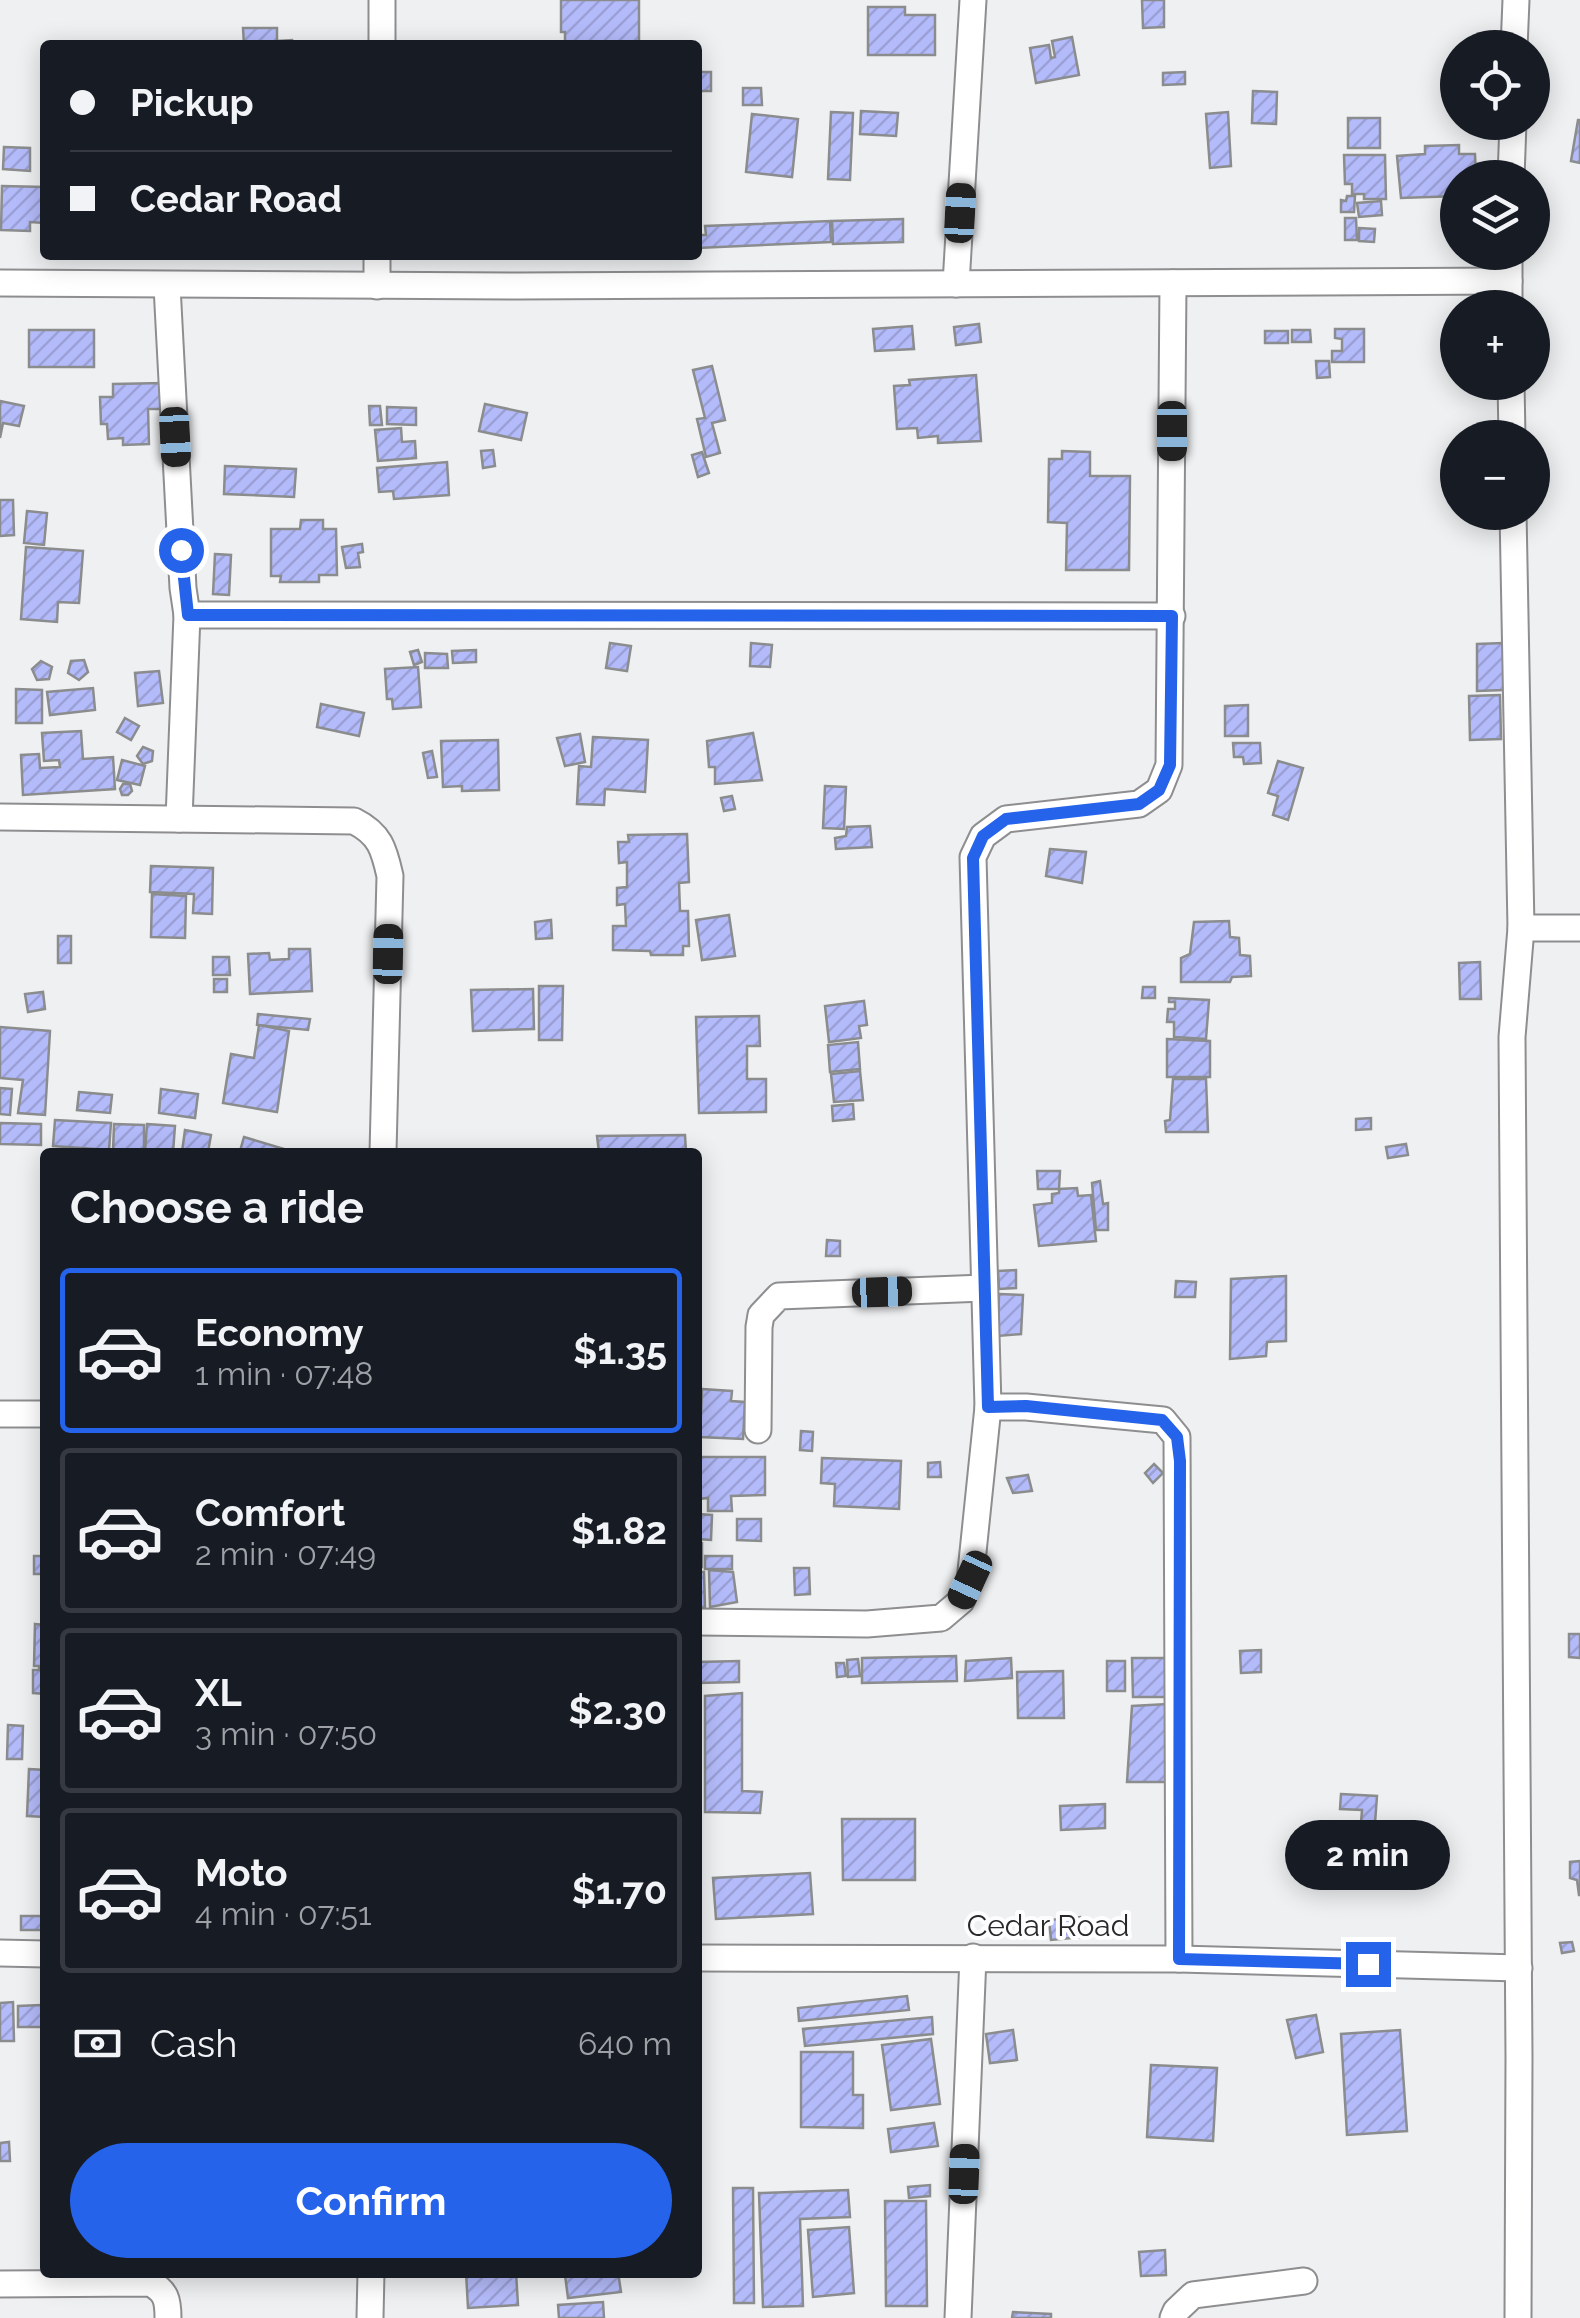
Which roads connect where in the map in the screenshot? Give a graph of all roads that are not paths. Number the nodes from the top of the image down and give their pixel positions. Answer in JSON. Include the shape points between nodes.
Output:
{"nodes":[{"id":1,"x":382,"y":0,"type":"edge"},
{"id":2,"x":973,"y":0,"type":"edge"},
{"id":3,"x":1516,"y":0,"type":"edge"},
{"id":4,"x":1515,"y":30,"type":"edge"},
{"id":5,"x":382,"y":40,"type":"edge"},
{"id":6,"x":377,"y":260,"type":"edge"},
{"id":7,"x":1508,"y":270,"type":"edge"},
{"id":8,"x":1508,"y":281,"type":"junction"},
{"id":9,"x":0,"y":283,"type":"edge"},
{"id":10,"x":1173,"y":283,"type":"junction"},
{"id":11,"x":956,"y":284,"type":"junction"},
{"id":12,"x":167,"y":286,"type":"junction"},
{"id":13,"x":377,"y":286,"type":"junction"},
{"id":14,"x":1508,"y":290,"type":"edge"},
{"id":15,"x":1513,"y":530,"type":"edge"},
{"id":16,"x":188,"y":615,"type":"junction"},
{"id":17,"x":1172,"y":616,"type":"junction"},
{"id":18,"x":0,"y":816,"type":"edge"},
{"id":19,"x":180,"y":819,"type":"junction"},
{"id":20,"x":1521,"y":928,"type":"junction"},
{"id":21,"x":1580,"y":928,"type":"edge"},
{"id":22,"x":383,"y":1148,"type":"edge"},
{"id":23,"x":984,"y":1288,"type":"junction"},
{"id":24,"x":988,"y":1407,"type":"junction"},
{"id":25,"x":0,"y":1414,"type":"edge"},
{"id":26,"x":40,"y":1414,"type":"edge"},
{"id":27,"x":758,"y":1430,"type":"dead end"},
{"id":28,"x":702,"y":1622,"type":"edge"},
{"id":29,"x":0,"y":1953,"type":"edge"},
{"id":30,"x":40,"y":1954,"type":"edge"},
{"id":31,"x":973,"y":1957,"type":"junction"},
{"id":32,"x":702,"y":1958,"type":"edge"},
{"id":33,"x":1179,"y":1959,"type":"junction"},
{"id":34,"x":1519,"y":1968,"type":"junction"},
{"id":35,"x":370,"y":2278,"type":"edge"},
{"id":36,"x":1304,"y":2281,"type":"dead end"},
{"id":37,"x":0,"y":2284,"type":"edge"},
{"id":38,"x":168,"y":2318,"type":"edge"},
{"id":39,"x":370,"y":2318,"type":"edge"},
{"id":40,"x":958,"y":2318,"type":"edge"},
{"id":41,"x":1173,"y":2318,"type":"edge"},
{"id":42,"x":1518,"y":2318,"type":"edge"}],
"edges":[{"from":1,"to":5,"type":"street"},
{"from":2,"to":11,"type":"street"},
{"from":3,"to":4,"type":"street"},
{"from":6,"to":13,"type":"street"},
{"from":7,"to":8,"type":"street"},
{"from":8,"to":10,"type":"street"},
{"from":8,"to":14,"type":"street"},
{"from":9,"to":12,"type":"street"},
{"from":10,"to":11,"type":"street"},
{"from":10,"to":17,"type":"street"},
{"from":11,"to":13,"type":"street"},
{"from":12,"to":13,"type":"street"},
{"from":12,"to":16,"type":"street"},
{"from":15,"to":20,"type":"street"},
{"from":16,"to":17,"type":"street"},
{"from":16,"to":19,"type":"street"},
{"from":17,"to":23,"type":"street","via":[[1170,765],[1159,790],[1139,804],[1006,819],[983,836],[973,858]]},
{"from":18,"to":19,"type":"street"},
{"from":19,"to":22,"type":"street","via":[[354,821],[384,847],[390,876]]},
{"from":20,"to":21,"type":"street"},
{"from":20,"to":34,"type":"street","via":[[1512,1038]]},
{"from":23,"to":24,"type":"street"},
{"from":23,"to":27,"type":"street","via":[[779,1296],[759,1327]]},
{"from":24,"to":28,"type":"street","via":[[970,1580],[961,1601],[940,1618]]},
{"from":24,"to":33,"type":"street","via":[[1162,1420],[1177,1437]]},
{"from":25,"to":26,"type":"street"},
{"from":29,"to":30,"type":"street"},
{"from":31,"to":32,"type":"street","name":"Cedar Road"},
{"from":31,"to":33,"type":"street","name":"Cedar Road"},
{"from":31,"to":40,"type":"street"},
{"from":33,"to":34,"type":"street","name":"Cedar Road"},
{"from":34,"to":42,"type":"street"},
{"from":35,"to":39,"type":"street"},
{"from":36,"to":41,"type":"street","via":[[1193,2295]]},
{"from":37,"to":38,"type":"street","via":[[150,2282],[162,2289]]}]}
